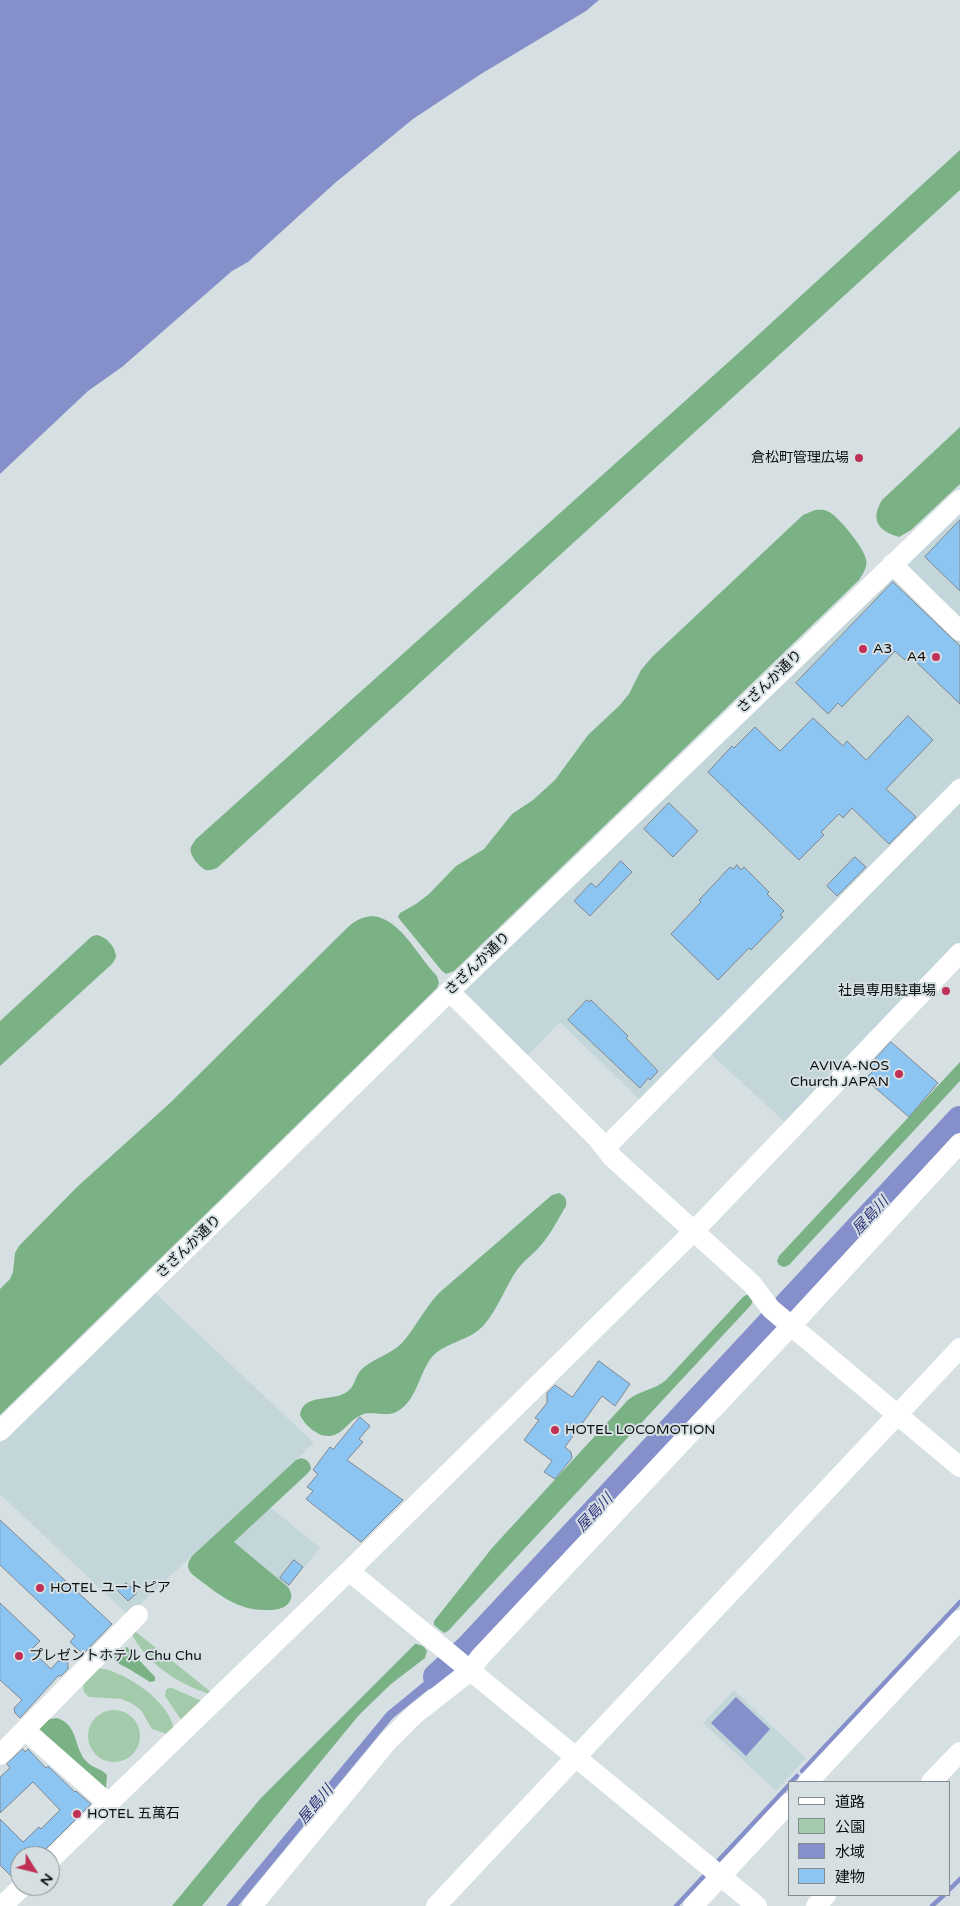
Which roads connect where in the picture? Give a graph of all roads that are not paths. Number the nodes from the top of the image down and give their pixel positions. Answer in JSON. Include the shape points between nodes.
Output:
{"nodes":[{"id":1,"x":960,"y":500,"type":"edge"},
{"id":2,"x":892,"y":564,"type":"junction"},
{"id":3,"x":960,"y":630,"type":"edge"},
{"id":4,"x":960,"y":789,"type":"edge"},
{"id":5,"x":960,"y":953,"type":"edge"},
{"id":6,"x":449,"y":991,"type":"junction"},
{"id":7,"x":960,"y":1143,"type":"edge"},
{"id":8,"x":605,"y":1148,"type":"junction"},
{"id":9,"x":694,"y":1231,"type":"junction"},
{"id":10,"x":789,"y":1324,"type":"junction"},
{"id":11,"x":960,"y":1348,"type":"edge"},
{"id":12,"x":897,"y":1414,"type":"junction"},
{"id":13,"x":0,"y":1431,"type":"edge"},
{"id":14,"x":960,"y":1467,"type":"edge"},
{"id":15,"x":349,"y":1571,"type":"junction"},
{"id":16,"x":138,"y":1615,"type":"dead end"},
{"id":17,"x":960,"y":1620,"type":"edge"},
{"id":18,"x":468,"y":1669,"type":"junction"},
{"id":19,"x":25,"y":1730,"type":"junction"},
{"id":20,"x":960,"y":1752,"type":"edge"},
{"id":21,"x":0,"y":1755,"type":"edge"},
{"id":22,"x":576,"y":1757,"type":"junction"},
{"id":23,"x":809,"y":1781,"type":"edge"},
{"id":24,"x":932,"y":1781,"type":"edge"},
{"id":25,"x":108,"y":1804,"type":"junction"},
{"id":26,"x":788,"y":1804,"type":"edge"},
{"id":27,"x":60,"y":1850,"type":"edge"},
{"id":28,"x":720,"y":1876,"type":"junction"},
{"id":29,"x":12,"y":1896,"type":"edge"},
{"id":30,"x":825,"y":1896,"type":"edge"},
{"id":31,"x":2,"y":1905,"type":"edge"},
{"id":32,"x":252,"y":1906,"type":"edge"},
{"id":33,"x":436,"y":1906,"type":"edge"},
{"id":34,"x":693,"y":1906,"type":"edge"},
{"id":35,"x":757,"y":1906,"type":"edge"},
{"id":36,"x":816,"y":1906,"type":"edge"}],
"edges":[{"from":1,"to":2,"type":"street","name":"さざんか通り"},
{"from":2,"to":3,"type":"street"},
{"from":2,"to":6,"type":"street","name":"さざんか通り"},
{"from":4,"to":8,"type":"street"},
{"from":5,"to":9,"type":"street"},
{"from":6,"to":8,"type":"street"},
{"from":6,"to":13,"type":"street","name":"さざんか通り"},
{"from":7,"to":10,"type":"street"},
{"from":8,"to":9,"type":"street"},
{"from":9,"to":10,"type":"street","via":[[752,1284]]},
{"from":9,"to":15,"type":"street"},
{"from":10,"to":12,"type":"street"},
{"from":10,"to":18,"type":"street"},
{"from":11,"to":12,"type":"street"},
{"from":12,"to":14,"type":"street"},
{"from":12,"to":22,"type":"street"},
{"from":15,"to":18,"type":"street"},
{"from":15,"to":25,"type":"street"},
{"from":16,"to":19,"type":"street"},
{"from":17,"to":23,"type":"street"},
{"from":18,"to":22,"type":"street"},
{"from":18,"to":32,"type":"street","via":[[388,1741]]},
{"from":19,"to":21,"type":"street"},
{"from":19,"to":25,"type":"street"},
{"from":20,"to":24,"type":"street"},
{"from":22,"to":28,"type":"street"},
{"from":22,"to":33,"type":"street"},
{"from":25,"to":27,"type":"street"},
{"from":26,"to":28,"type":"street"},
{"from":28,"to":34,"type":"street"},
{"from":28,"to":35,"type":"street"},
{"from":29,"to":31,"type":"street"},
{"from":30,"to":36,"type":"street"}]}
